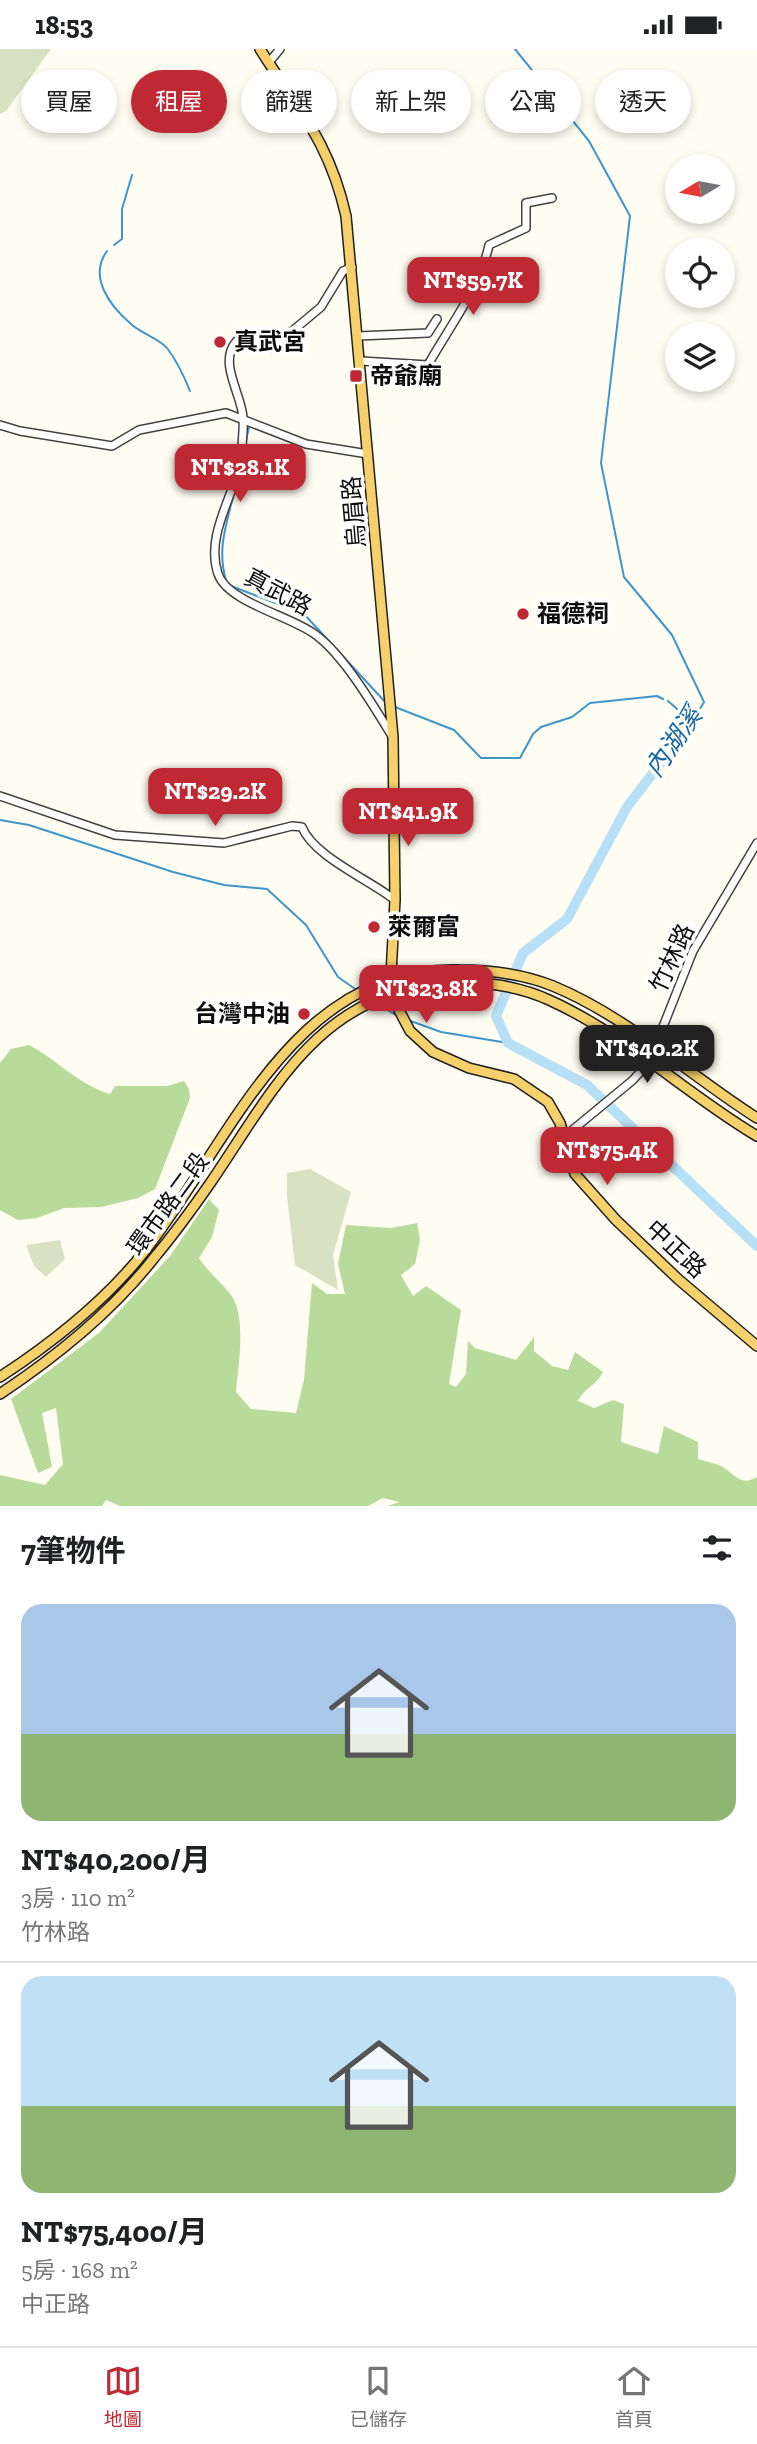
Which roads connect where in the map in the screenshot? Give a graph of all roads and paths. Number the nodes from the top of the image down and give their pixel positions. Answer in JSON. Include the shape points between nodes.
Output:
{"nodes":[{"id":1,"x":260,"y":49,"type":"edge"},
{"id":2,"x":269,"y":49,"type":"edge"},
{"id":3,"x":281,"y":49,"type":"edge"},
{"id":4,"x":270,"y":61,"type":"junction"},
{"id":5,"x":552,"y":198,"type":"dead end"},
{"id":6,"x":352,"y":267,"type":"junction"},
{"id":7,"x":437,"y":319,"type":"dead end"},
{"id":8,"x":358,"y":336,"type":"junction"},
{"id":9,"x":361,"y":361,"type":"junction"},
{"id":10,"x":243,"y":418,"type":"junction"},
{"id":11,"x":0,"y":425,"type":"edge"},
{"id":12,"x":368,"y":454,"type":"junction"},
{"id":13,"x":393,"y":737,"type":"junction"},
{"id":14,"x":0,"y":796,"type":"edge"},
{"id":15,"x":757,"y":843,"type":"edge"},
{"id":16,"x":395,"y":900,"type":"junction"},
{"id":17,"x":389,"y":978,"type":"junction"},
{"id":18,"x":390,"y":993,"type":"junction"},
{"id":19,"x":656,"y":1047,"type":"junction"},
{"id":20,"x":649,"y":1062,"type":"junction"},
{"id":21,"x":757,"y":1118,"type":"edge"},
{"id":22,"x":757,"y":1136,"type":"edge"},
{"id":23,"x":564,"y":1137,"type":"junction"},
{"id":24,"x":757,"y":1346,"type":"edge"},
{"id":25,"x":0,"y":1377,"type":"edge"},
{"id":26,"x":0,"y":1394,"type":"edge"}],
"edges":[{"from":1,"to":4,"type":"main road","name":"烏眉路"},
{"from":2,"to":4,"type":"main road","name":"烏眉路"},
{"from":3,"to":4,"type":"street"},
{"from":4,"to":6,"type":"main road","name":"烏眉路","via":[[317,134],[337,179]]},
{"from":5,"to":9,"type":"street","via":[[526,203],[526,228],[489,245],[462,309],[428,365]]},
{"from":6,"to":8,"type":"main road","name":"烏眉路"},
{"from":6,"to":10,"type":"street","name":"真武路","via":[[343,271],[321,307],[272,348],[257,338],[237,339],[229,360]]},
{"from":7,"to":8,"type":"street","via":[[428,333]]},
{"from":8,"to":9,"type":"main road","name":"烏眉路"},
{"from":9,"to":12,"type":"main road","name":"烏眉路"},
{"from":10,"to":11,"type":"street","via":[[226,413],[139,430],[112,446]]},
{"from":10,"to":12,"type":"street","via":[[306,444]]},
{"from":10,"to":13,"type":"street","name":"真武路","via":[[242,454],[217,534],[218,573],[234,593],[313,632],[330,646]]},
{"from":12,"to":13,"type":"main road","name":"烏眉路"},
{"from":13,"to":16,"type":"main road","name":"烏眉路"},
{"from":14,"to":16,"type":"street","via":[[115,835],[224,843],[302,827],[305,836],[331,857]]},
{"from":15,"to":19,"type":"street","name":"竹林路","via":[[693,951]]},
{"from":16,"to":17,"type":"main road","name":"烏眉路"},
{"from":17,"to":18,"type":"main road","name":"中正路"},
{"from":17,"to":19,"type":"main road","via":[[441,969],[486,970],[551,985],[604,1012]]},
{"from":17,"to":25,"type":"main road","name":"環市路二段","via":[[337,1004],[298,1035],[142,1254],[76,1320]]},
{"from":18,"to":20,"type":"main road","via":[[462,981],[547,999],[588,1020]]},
{"from":18,"to":23,"type":"main road","name":"中正路","via":[[410,1031],[432,1052],[514,1079],[538,1093],[553,1111]]},
{"from":18,"to":26,"type":"main road","name":"環市路二段","via":[[314,1038],[285,1071],[153,1260],[76,1339]]},
{"from":19,"to":20,"type":"street","name":"竹林路"},
{"from":19,"to":21,"type":"main road"},
{"from":20,"to":22,"type":"main road"},
{"from":20,"to":23,"type":"street","name":"竹林路","via":[[625,1088]]},
{"from":23,"to":24,"type":"main road","name":"中正路","via":[[575,1174],[616,1220]]}]}
